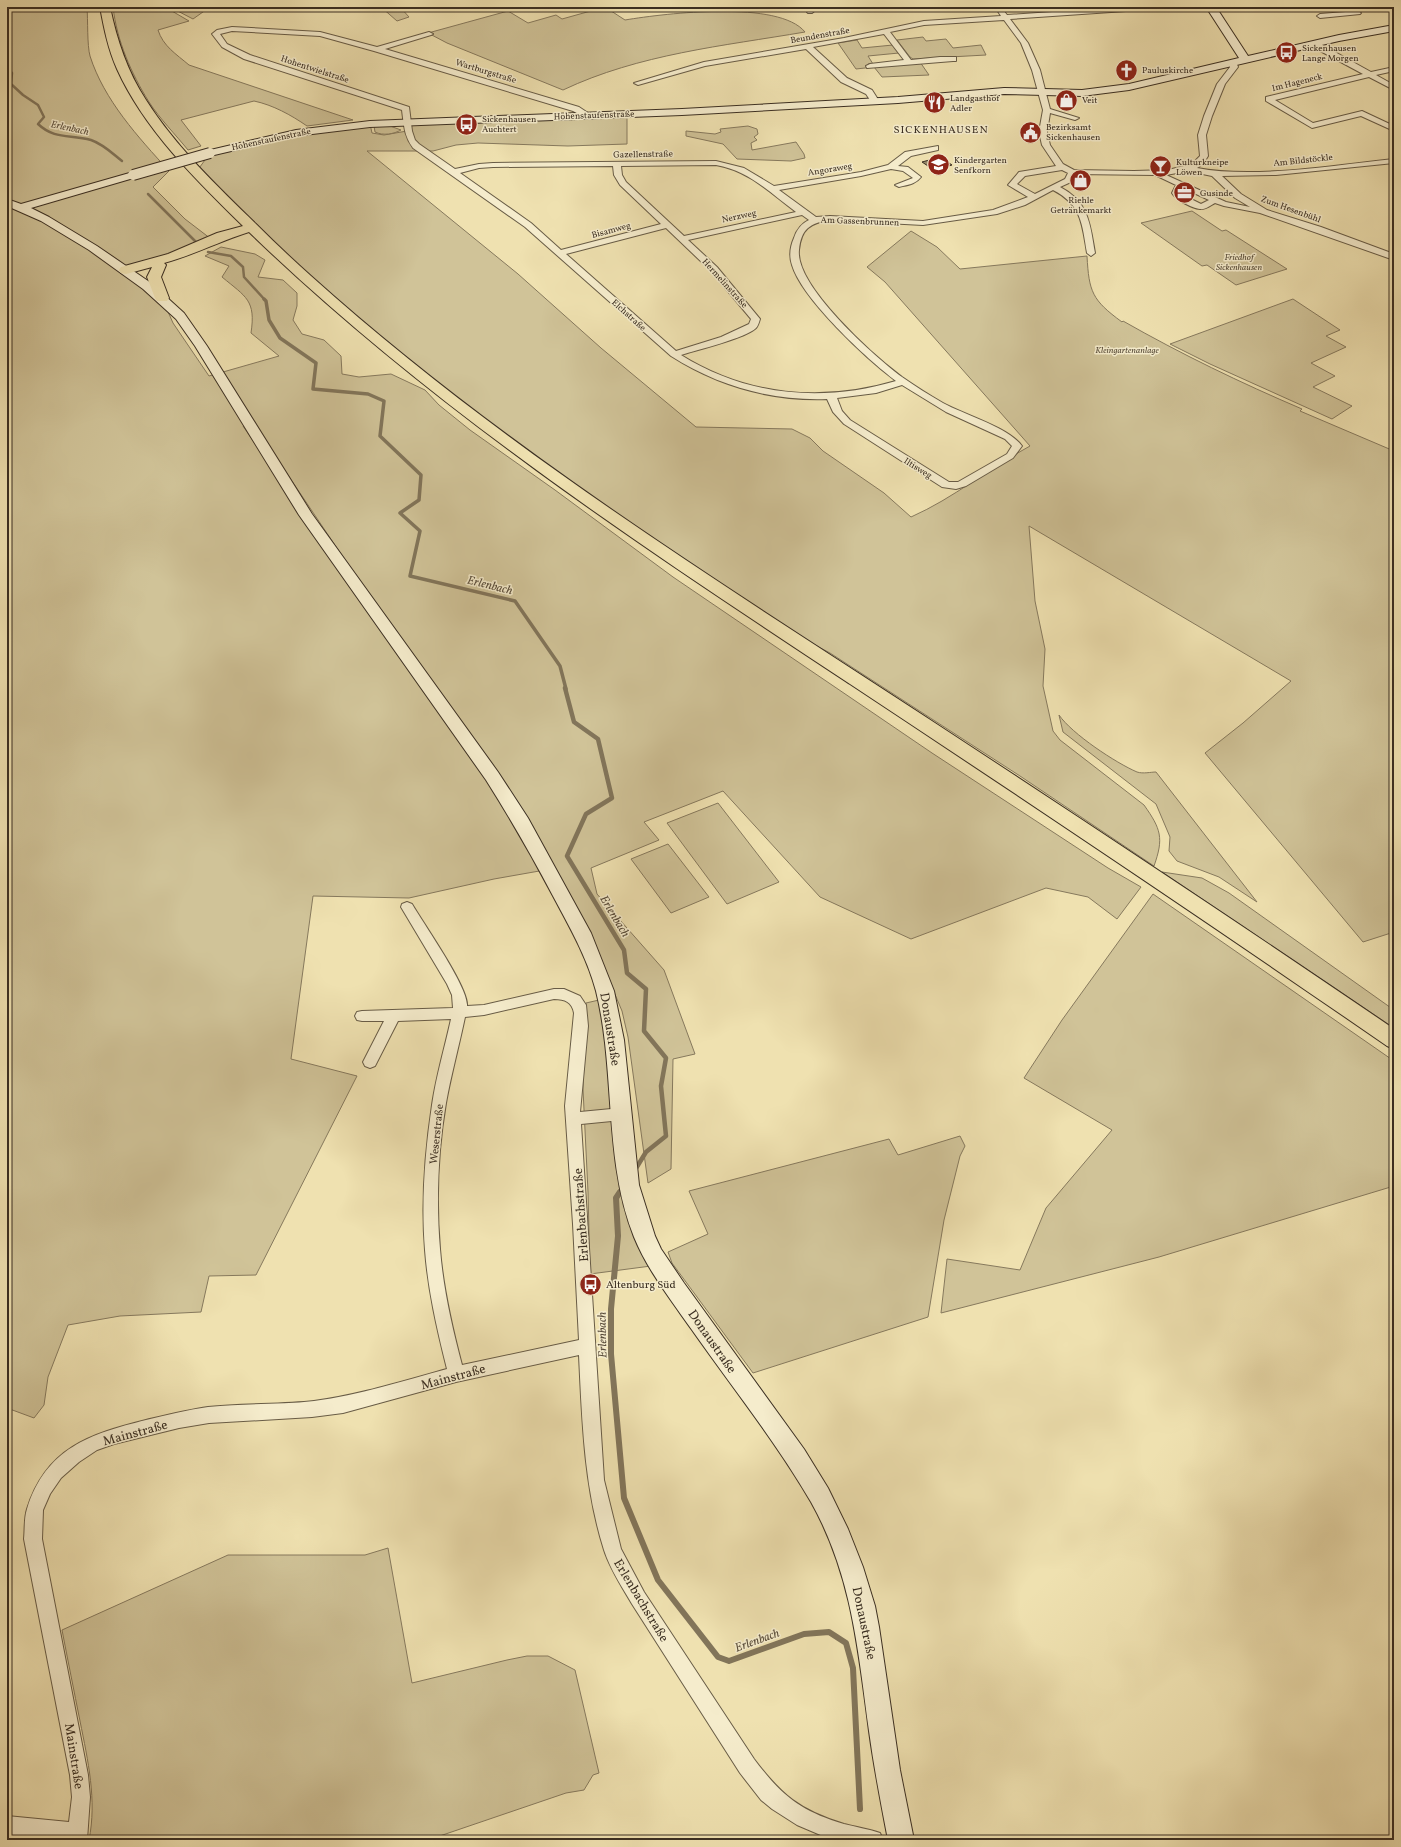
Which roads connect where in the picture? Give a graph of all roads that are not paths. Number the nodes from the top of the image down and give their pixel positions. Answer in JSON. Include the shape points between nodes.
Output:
{"nodes":[{"id":1,"x":105,"y":7,"type":"edge"},
{"id":2,"x":816,"y":7,"type":"edge"},
{"id":3,"x":998,"y":7,"type":"edge"},
{"id":4,"x":1155,"y":7,"type":"edge"},
{"id":5,"x":1211,"y":7,"type":"edge"},
{"id":6,"x":1352,"y":7,"type":"edge"},
{"id":7,"x":810,"y":12,"type":"dead end"},
{"id":8,"x":1320,"y":16,"type":"dead end"},
{"id":9,"x":1007,"y":17,"type":"junction"},
{"id":10,"x":1394,"y":28,"type":"edge"},
{"id":11,"x":219,"y":31,"type":"joint"},
{"id":12,"x":886,"y":31,"type":"junction"},
{"id":13,"x":429,"y":34,"type":"dead end"},
{"id":14,"x":1314,"y":44,"type":"junction"},
{"id":15,"x":808,"y":47,"type":"junction"},
{"id":16,"x":377,"y":49,"type":"junction"},
{"id":17,"x":953,"y":59,"type":"dead end"},
{"id":18,"x":1245,"y":60,"type":"junction"},
{"id":19,"x":909,"y":62,"type":"junction"},
{"id":20,"x":1233,"y":63,"type":"junction"},
{"id":21,"x":870,"y":66,"type":"dead end"},
{"id":22,"x":1394,"y":69,"type":"edge"},
{"id":23,"x":1370,"y":74,"type":"junction"},
{"id":24,"x":638,"y":83,"type":"dead end"},
{"id":25,"x":1394,"y":88,"type":"edge"},
{"id":26,"x":1041,"y":92,"type":"junction"},
{"id":27,"x":875,"y":101,"type":"junction"},
{"id":28,"x":1047,"y":110,"type":"junction"},
{"id":29,"x":587,"y":116,"type":"junction"},
{"id":30,"x":1074,"y":118,"type":"dead end"},
{"id":31,"x":406,"y":123,"type":"junction"},
{"id":32,"x":1394,"y":129,"type":"edge"},
{"id":33,"x":935,"y":148,"type":"dead end"},
{"id":34,"x":1394,"y":161,"type":"edge"},
{"id":35,"x":617,"y":164,"type":"junction"},
{"id":36,"x":891,"y":167,"type":"junction"},
{"id":37,"x":1062,"y":168,"type":"junction"},
{"id":38,"x":1191,"y":168,"type":"junction"},
{"id":39,"x":454,"y":172,"type":"junction"},
{"id":40,"x":1072,"y":172,"type":"junction"},
{"id":41,"x":1154,"y":172,"type":"junction"},
{"id":42,"x":1215,"y":174,"type":"junction"},
{"id":43,"x":899,"y":185,"type":"dead end"},
{"id":44,"x":1180,"y":185,"type":"junction"},
{"id":45,"x":1053,"y":187,"type":"junction"},
{"id":46,"x":771,"y":190,"type":"junction"},
{"id":47,"x":1035,"y":196,"type":"junction"},
{"id":48,"x":225,"y":200,"type":"junction"},
{"id":49,"x":1215,"y":200,"type":"junction"},
{"id":50,"x":7,"y":202,"type":"edge"},
{"id":51,"x":27,"y":211,"type":"junction"},
{"id":52,"x":1264,"y":212,"type":"junction"},
{"id":53,"x":802,"y":213,"type":"junction"},
{"id":54,"x":815,"y":220,"type":"junction"},
{"id":55,"x":667,"y":225,"type":"junction"},
{"id":56,"x":255,"y":230,"type":"junction"},
{"id":57,"x":223,"y":239,"type":"junction"},
{"id":58,"x":681,"y":239,"type":"junction"},
{"id":59,"x":559,"y":253,"type":"junction"},
{"id":60,"x":1091,"y":253,"type":"dead end"},
{"id":61,"x":173,"y":257,"type":"junction"},
{"id":62,"x":1394,"y":257,"type":"edge"},
{"id":63,"x":159,"y":265,"type":"junction"},
{"id":64,"x":130,"y":273,"type":"junction"},
{"id":65,"x":162,"y":298,"type":"junction"},
{"id":66,"x":674,"y":354,"type":"junction"},
{"id":67,"x":903,"y":382,"type":"junction"},
{"id":68,"x":831,"y":396,"type":"junction"},
{"id":69,"x":1017,"y":446,"type":"joint"},
{"id":70,"x":408,"y":907,"type":"dead end"},
{"id":71,"x":460,"y":1012,"type":"junction"},
{"id":72,"x":362,"y":1016,"type":"dead end"},
{"id":73,"x":393,"y":1016,"type":"junction"},
{"id":74,"x":1394,"y":1040,"type":"edge"},
{"id":75,"x":370,"y":1062,"type":"dead end"},
{"id":76,"x":622,"y":1114,"type":"junction"},
{"id":77,"x":572,"y":1119,"type":"junction"},
{"id":78,"x":586,"y":1346,"type":"junction"},
{"id":79,"x":456,"y":1374,"type":"junction"},
{"id":80,"x":7,"y":1826,"type":"edge"},
{"id":81,"x":78,"y":1836,"type":"edge"},
{"id":82,"x":873,"y":1840,"type":"edge"},
{"id":83,"x":901,"y":1840,"type":"edge"}],
"edges":[{"from":1,"to":48,"type":"main road","via":[[115,52],[138,98],[164,134]]},
{"from":2,"to":7,"type":"street"},
{"from":3,"to":9,"type":"street"},
{"from":4,"to":9,"type":"street","name":"Beundenstraße"},
{"from":5,"to":18,"type":"street"},
{"from":6,"to":8,"type":"street","via":[[1360,15]]},
{"from":9,"to":12,"type":"street","name":"Beundenstraße","via":[[924,23]]},
{"from":9,"to":26,"type":"street","via":[[1030,56]]},
{"from":10,"to":14,"type":"street","name":"Hohenstaufenstraße"},
{"from":11,"to":16,"type":"street","name":"Wartburgstraße","via":[[232,29],[309,33]]},
{"from":11,"to":31,"type":"street","name":"Hohentwielstraße","via":[[216,37],[236,52],[326,84],[402,107],[407,113]]},
{"from":12,"to":15,"type":"street","name":"Beundenstraße"},
{"from":12,"to":19,"type":"street"},
{"from":13,"to":16,"type":"street"},
{"from":14,"to":18,"type":"street","name":"Hohenstaufenstraße"},
{"from":14,"to":23,"type":"street"},
{"from":15,"to":24,"type":"street","name":"Beundenstraße","via":[[704,64]]},
{"from":15,"to":27,"type":"street","via":[[844,80],[869,92]]},
{"from":16,"to":29,"type":"street","name":"Wartburgstraße","via":[[576,109]]},
{"from":17,"to":19,"type":"street"},
{"from":18,"to":20,"type":"street","name":"Hohenstaufenstraße"},
{"from":19,"to":21,"type":"street"},
{"from":20,"to":26,"type":"street","name":"Hohenstaufenstraße","via":[[1112,90],[1082,93]]},
{"from":20,"to":38,"type":"street","via":[[1234,67],[1221,84],[1202,135],[1204,156],[1198,165]]},
{"from":22,"to":23,"type":"street"},
{"from":23,"to":25,"type":"street"},
{"from":23,"to":32,"type":"street","name":"Im Hageneck","via":[[1269,99],[1312,126],[1362,113]]},
{"from":26,"to":27,"type":"street","name":"Hohenstaufenstraße","via":[[1004,91]]},
{"from":26,"to":28,"type":"street"},
{"from":27,"to":29,"type":"street","name":"Hohenstaufenstraße"},
{"from":28,"to":30,"type":"street"},
{"from":28,"to":37,"type":"street","via":[[1044,139]]},
{"from":29,"to":31,"type":"street","name":"Hohenstaufenstraße"},
{"from":31,"to":39,"type":"street","name":"Elchstraße","via":[[411,140],[416,146]]},
{"from":31,"to":51,"type":"street","name":"Hohenstaufenstraße","bridge":true,"via":[[311,130],[267,138],[82,190]]},
{"from":33,"to":36,"type":"street","name":"Angoraweg","via":[[908,154]]},
{"from":34,"to":42,"type":"street","name":"Am Bildstöckle","via":[[1276,174]]},
{"from":35,"to":39,"type":"street","name":"Gazellenstraße","via":[[494,164]]},
{"from":35,"to":46,"type":"street","name":"Gazellenstraße","via":[[725,164],[749,173]]},
{"from":35,"to":55,"type":"street","name":"Hermelinstraße","via":[[618,175],[623,183]]},
{"from":36,"to":43,"type":"street","name":"Angoraweg","via":[[905,169],[917,177]]},
{"from":36,"to":46,"type":"street","name":"Angoraweg"},
{"from":37,"to":40,"type":"street"},
{"from":37,"to":47,"type":"street","via":[[1022,174],[1012,185]]},
{"from":38,"to":41,"type":"street"},
{"from":38,"to":42,"type":"street"},
{"from":39,"to":59,"type":"street","name":"Elchstraße","via":[[528,225]]},
{"from":40,"to":41,"type":"street"},
{"from":40,"to":45,"type":"street","name":"Am Gassenbrunnen","via":[[1068,180]]},
{"from":41,"to":44,"type":"street"},
{"from":42,"to":52,"type":"street","name":"Zum Hesenbühl","via":[[1238,196]]},
{"from":44,"to":49,"type":"street"},
{"from":44,"to":49,"type":"street","via":[[1176,193],[1178,196],[1201,207]]},
{"from":45,"to":47,"type":"street","name":"Am Gassenbrunnen"},
{"from":45,"to":60,"type":"street","via":[[1082,209]]},
{"from":46,"to":53,"type":"street","name":"Gazellenstraße"},
{"from":47,"to":54,"type":"street","name":"Am Gassenbrunnen","via":[[1005,210],[930,222],[830,218]]},
{"from":48,"to":56,"type":"main road"},
{"from":48,"to":57,"type":"main road","via":[[231,223]]},
{"from":49,"to":52,"type":"street","via":[[1230,206]]},
{"from":50,"to":51,"type":"street","name":"Donaustraße"},
{"from":51,"to":64,"type":"street","name":"Donaustraße","via":[[75,237]]},
{"from":52,"to":62,"type":"street","name":"Zum Hesenbühl"},
{"from":53,"to":54,"type":"street","name":"Gazellenstraße"},
{"from":53,"to":58,"type":"street","name":"Nerzweg"},
{"from":54,"to":67,"type":"street","name":"Am Gassenbrunnen","via":[[804,226],[795,247],[794,258],[800,274],[822,305],[851,336]]},
{"from":55,"to":58,"type":"street","name":"Hermelinstraße"},
{"from":55,"to":59,"type":"street","name":"Bisamweg"},
{"from":56,"to":57,"type":"main road"},
{"from":56,"to":74,"type":"main road","via":[[320,291],[394,354],[541,467],[737,602],[1118,853]]},
{"from":57,"to":61,"type":"main road"},
{"from":58,"to":66,"type":"street","name":"Hermelinstraße","via":[[714,269],[754,315],[756,322],[741,332]]},
{"from":59,"to":66,"type":"street","name":"Elchstraße"},
{"from":61,"to":63,"type":"main road"},
{"from":61,"to":64,"type":"main road"},
{"from":63,"to":64,"type":"main road"},
{"from":63,"to":65,"type":"main road","via":[[154,277]]},
{"from":64,"to":65,"type":"street","name":"Donaustraße"},
{"from":65,"to":76,"type":"street","name":"Donaustraße","via":[[194,335],[306,515],[496,781],[532,839],[582,933],[600,976],[611,1021]]},
{"from":66,"to":68,"type":"street","name":"Elchstraße","via":[[705,373],[739,386],[777,394]]},
{"from":67,"to":68,"type":"street","name":"Elchstraße","via":[[865,392]]},
{"from":67,"to":69,"type":"street","name":"Am Gassenbrunnen","via":[[947,409],[1008,437]]},
{"from":68,"to":69,"type":"street","name":"Iltisweg","via":[[838,412],[847,422],[946,485],[956,486],[967,482],[1010,456]]},
{"from":70,"to":71,"type":"street","name":"Weserstraße","via":[[459,995]]},
{"from":71,"to":73,"type":"street","name":"Erlenbachstraße"},
{"from":71,"to":77,"type":"street","name":"Erlenbachstraße","via":[[499,1007],[554,994],[564,994],[575,1000],[579,1005],[581,1026]]},
{"from":71,"to":79,"type":"street","name":"Weserstraße","via":[[439,1104],[431,1207],[437,1290]]},
{"from":72,"to":73,"type":"street","name":"Erlenbachstraße"},
{"from":73,"to":75,"type":"street"},
{"from":76,"to":77,"type":"street"},
{"from":76,"to":83,"type":"street","name":"Donaustraße","via":[[629,1185],[640,1225],[654,1256],[808,1476],[840,1537],[857,1585],[867,1627]]},
{"from":77,"to":78,"type":"street","name":"Erlenbachstraße","via":[[581,1224]]},
{"from":78,"to":79,"type":"street","name":"Mainstraße"},
{"from":78,"to":82,"type":"street","name":"Erlenbachstraße","via":[[596,1480],[606,1529],[625,1576],[747,1766],[766,1791],[799,1817],[832,1830]]},
{"from":79,"to":81,"type":"street","name":"Mainstraße","via":[[343,1405],[312,1410],[209,1415],[145,1428],[92,1444],[73,1456],[56,1472],[44,1488],[35,1510],[33,1539],[79,1775],[81,1797]]},
{"from":80,"to":81,"type":"street"}]}
